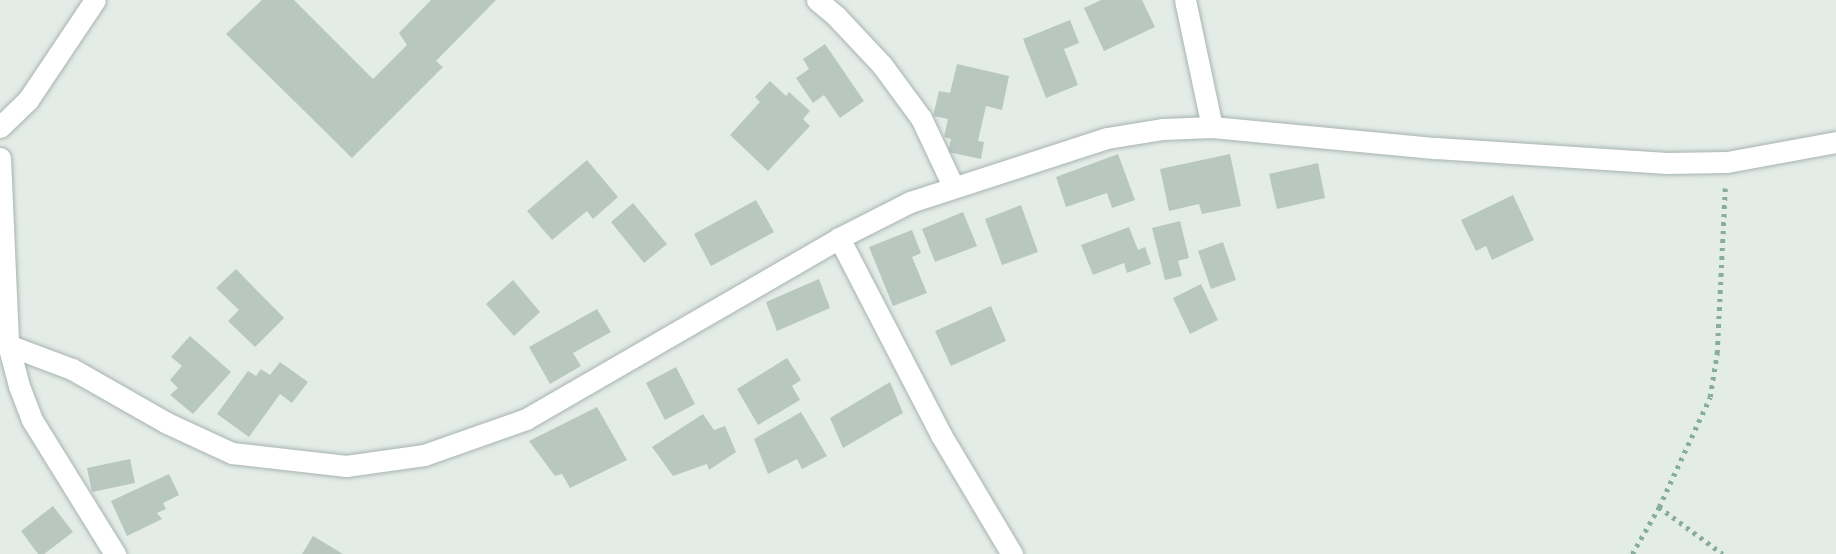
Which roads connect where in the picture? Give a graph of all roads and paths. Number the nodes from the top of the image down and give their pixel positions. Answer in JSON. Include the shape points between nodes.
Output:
{"nodes":[{"id":1,"x":95,"y":0,"type":"edge"},
{"id":2,"x":817,"y":0,"type":"edge"},
{"id":3,"x":1185,"y":0,"type":"edge"},
{"id":4,"x":0,"y":127,"type":"edge"},
{"id":5,"x":1212,"y":127,"type":"junction"},
{"id":6,"x":1836,"y":142,"type":"edge"},
{"id":7,"x":0,"y":158,"type":"edge"},
{"id":8,"x":1727,"y":162,"type":"junction"},
{"id":9,"x":953,"y":186,"type":"junction"},
{"id":10,"x":839,"y":238,"type":"junction"},
{"id":11,"x":4,"y":343,"type":"edge"},
{"id":12,"x":1658,"y":508,"type":"junction"},
{"id":13,"x":115,"y":554,"type":"edge"},
{"id":14,"x":1012,"y":554,"type":"edge"},
{"id":15,"x":1632,"y":554,"type":"edge"},
{"id":16,"x":1723,"y":554,"type":"edge"}],
"edges":[{"from":1,"to":4,"type":"street","via":[[27,100]]},
{"from":2,"to":9,"type":"street","via":[[882,65],[921,118]]},
{"from":3,"to":5,"type":"street"},
{"from":5,"to":8,"type":"street","via":[[1436,148],[1667,163]]},
{"from":5,"to":9,"type":"street","via":[[1107,138]]},
{"from":6,"to":8,"type":"street"},
{"from":7,"to":11,"type":"street"},
{"from":8,"to":12,"type":"path","via":[[1717,353],[1710,397]]},
{"from":9,"to":10,"type":"street"},
{"from":10,"to":11,"type":"street","via":[[526,419],[424,455],[346,466],[232,453],[167,423],[72,369]]},
{"from":10,"to":14,"type":"street","via":[[941,435]]},
{"from":11,"to":13,"type":"street","via":[[32,420]]},
{"from":12,"to":15,"type":"path"},
{"from":12,"to":16,"type":"path"}]}
